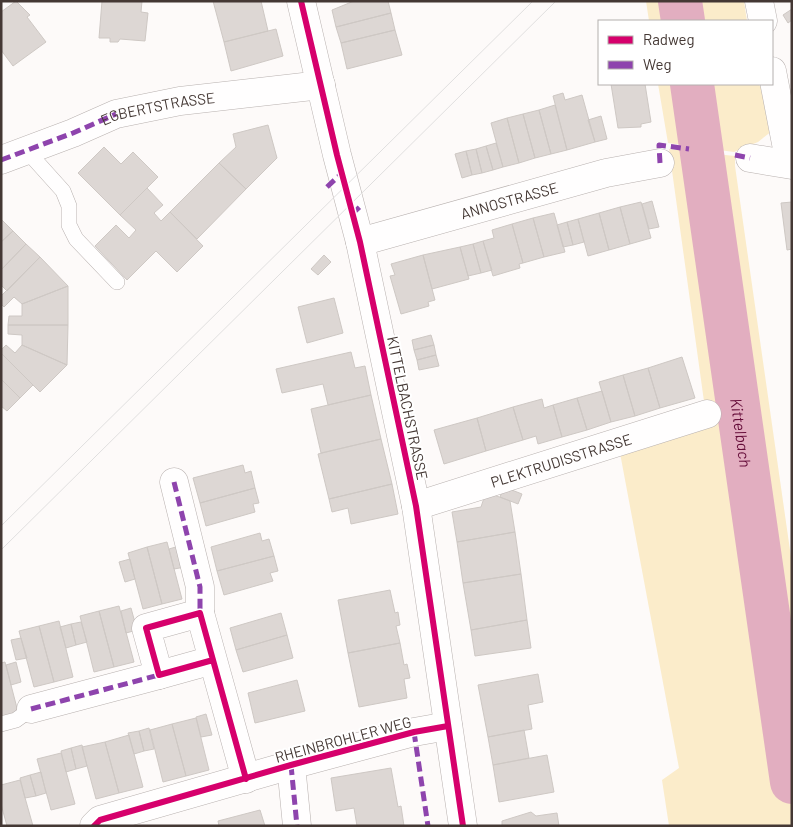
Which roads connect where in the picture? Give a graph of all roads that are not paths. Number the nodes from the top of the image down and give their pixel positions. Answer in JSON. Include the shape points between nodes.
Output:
{"nodes":[{"id":1,"x":301,"y":1,"type":"edge"},
{"id":2,"x":759,"y":1,"type":"edge"},
{"id":3,"x":763,"y":20,"type":"edge"},
{"id":4,"x":773,"y":76,"type":"edge"},
{"id":5,"x":321,"y":85,"type":"junction"},
{"id":6,"x":27,"y":151,"type":"junction"},
{"id":7,"x":750,"y":158,"type":"dead end"},
{"id":8,"x":1,"y":160,"type":"edge"},
{"id":9,"x":660,"y":164,"type":"dead end"},
{"id":10,"x":791,"y":164,"type":"edge"},
{"id":11,"x":360,"y":242,"type":"junction"},
{"id":12,"x":117,"y":282,"type":"dead end"},
{"id":13,"x":707,"y":414,"type":"dead end"},
{"id":14,"x":174,"y":482,"type":"dead end"},
{"id":15,"x":416,"y":506,"type":"junction"},
{"id":16,"x":200,"y":613,"type":"junction"},
{"id":17,"x":213,"y":660,"type":"junction"},
{"id":18,"x":159,"y":675,"type":"junction"},
{"id":19,"x":31,"y":708,"type":"joint"},
{"id":20,"x":1,"y":724,"type":"edge"},
{"id":21,"x":448,"y":726,"type":"junction"},
{"id":22,"x":291,"y":765,"type":"junction"},
{"id":23,"x":246,"y":779,"type":"junction"},
{"id":24,"x":94,"y":826,"type":"edge"},
{"id":25,"x":296,"y":826,"type":"edge"},
{"id":26,"x":463,"y":826,"type":"edge"}],
"edges":[{"from":1,"to":5,"type":"street","name":"KITTELBACHSTRASSE"},
{"from":2,"to":3,"type":"street"},
{"from":4,"to":10,"type":"street"},
{"from":5,"to":6,"type":"street","name":"EGBERTSTRASSE","via":[[180,101],[116,114]]},
{"from":5,"to":11,"type":"street","name":"KITTELBACHSTRASSE"},
{"from":6,"to":8,"type":"street","name":"EGBERTSTRASSE"},
{"from":6,"to":12,"type":"lane","via":[[63,192],[69,206],[69,225],[76,239]]},
{"from":7,"to":10,"type":"street"},
{"from":9,"to":11,"type":"street","name":"ANNOSTRASSE","via":[[606,173]]},
{"from":11,"to":15,"type":"street","name":"KITTELBACHSTRASSE"},
{"from":13,"to":15,"type":"street","name":"PLEKTRUDISSTRASSE"},
{"from":14,"to":16,"type":"street","via":[[200,587]]},
{"from":15,"to":21,"type":"street","name":"KITTELBACHSTRASSE"},
{"from":16,"to":17,"type":"street"},
{"from":16,"to":18,"type":"street","via":[[146,628]]},
{"from":17,"to":18,"type":"street"},
{"from":17,"to":23,"type":"street"},
{"from":18,"to":19,"type":"street"},
{"from":19,"to":20,"type":"lane","via":[[16,720]]},
{"from":21,"to":22,"type":"street","name":"RHEINBROHLER WEG"},
{"from":21,"to":26,"type":"street","name":"KITTELBACHSTRASSE"},
{"from":22,"to":23,"type":"street","name":"RHEINBROHLER WEG"},
{"from":22,"to":25,"type":"street","name":"RHEINBROHLER WEG"},
{"from":23,"to":24,"type":"street","name":"RHEINBROHLER WEG","via":[[100,820]]}]}
